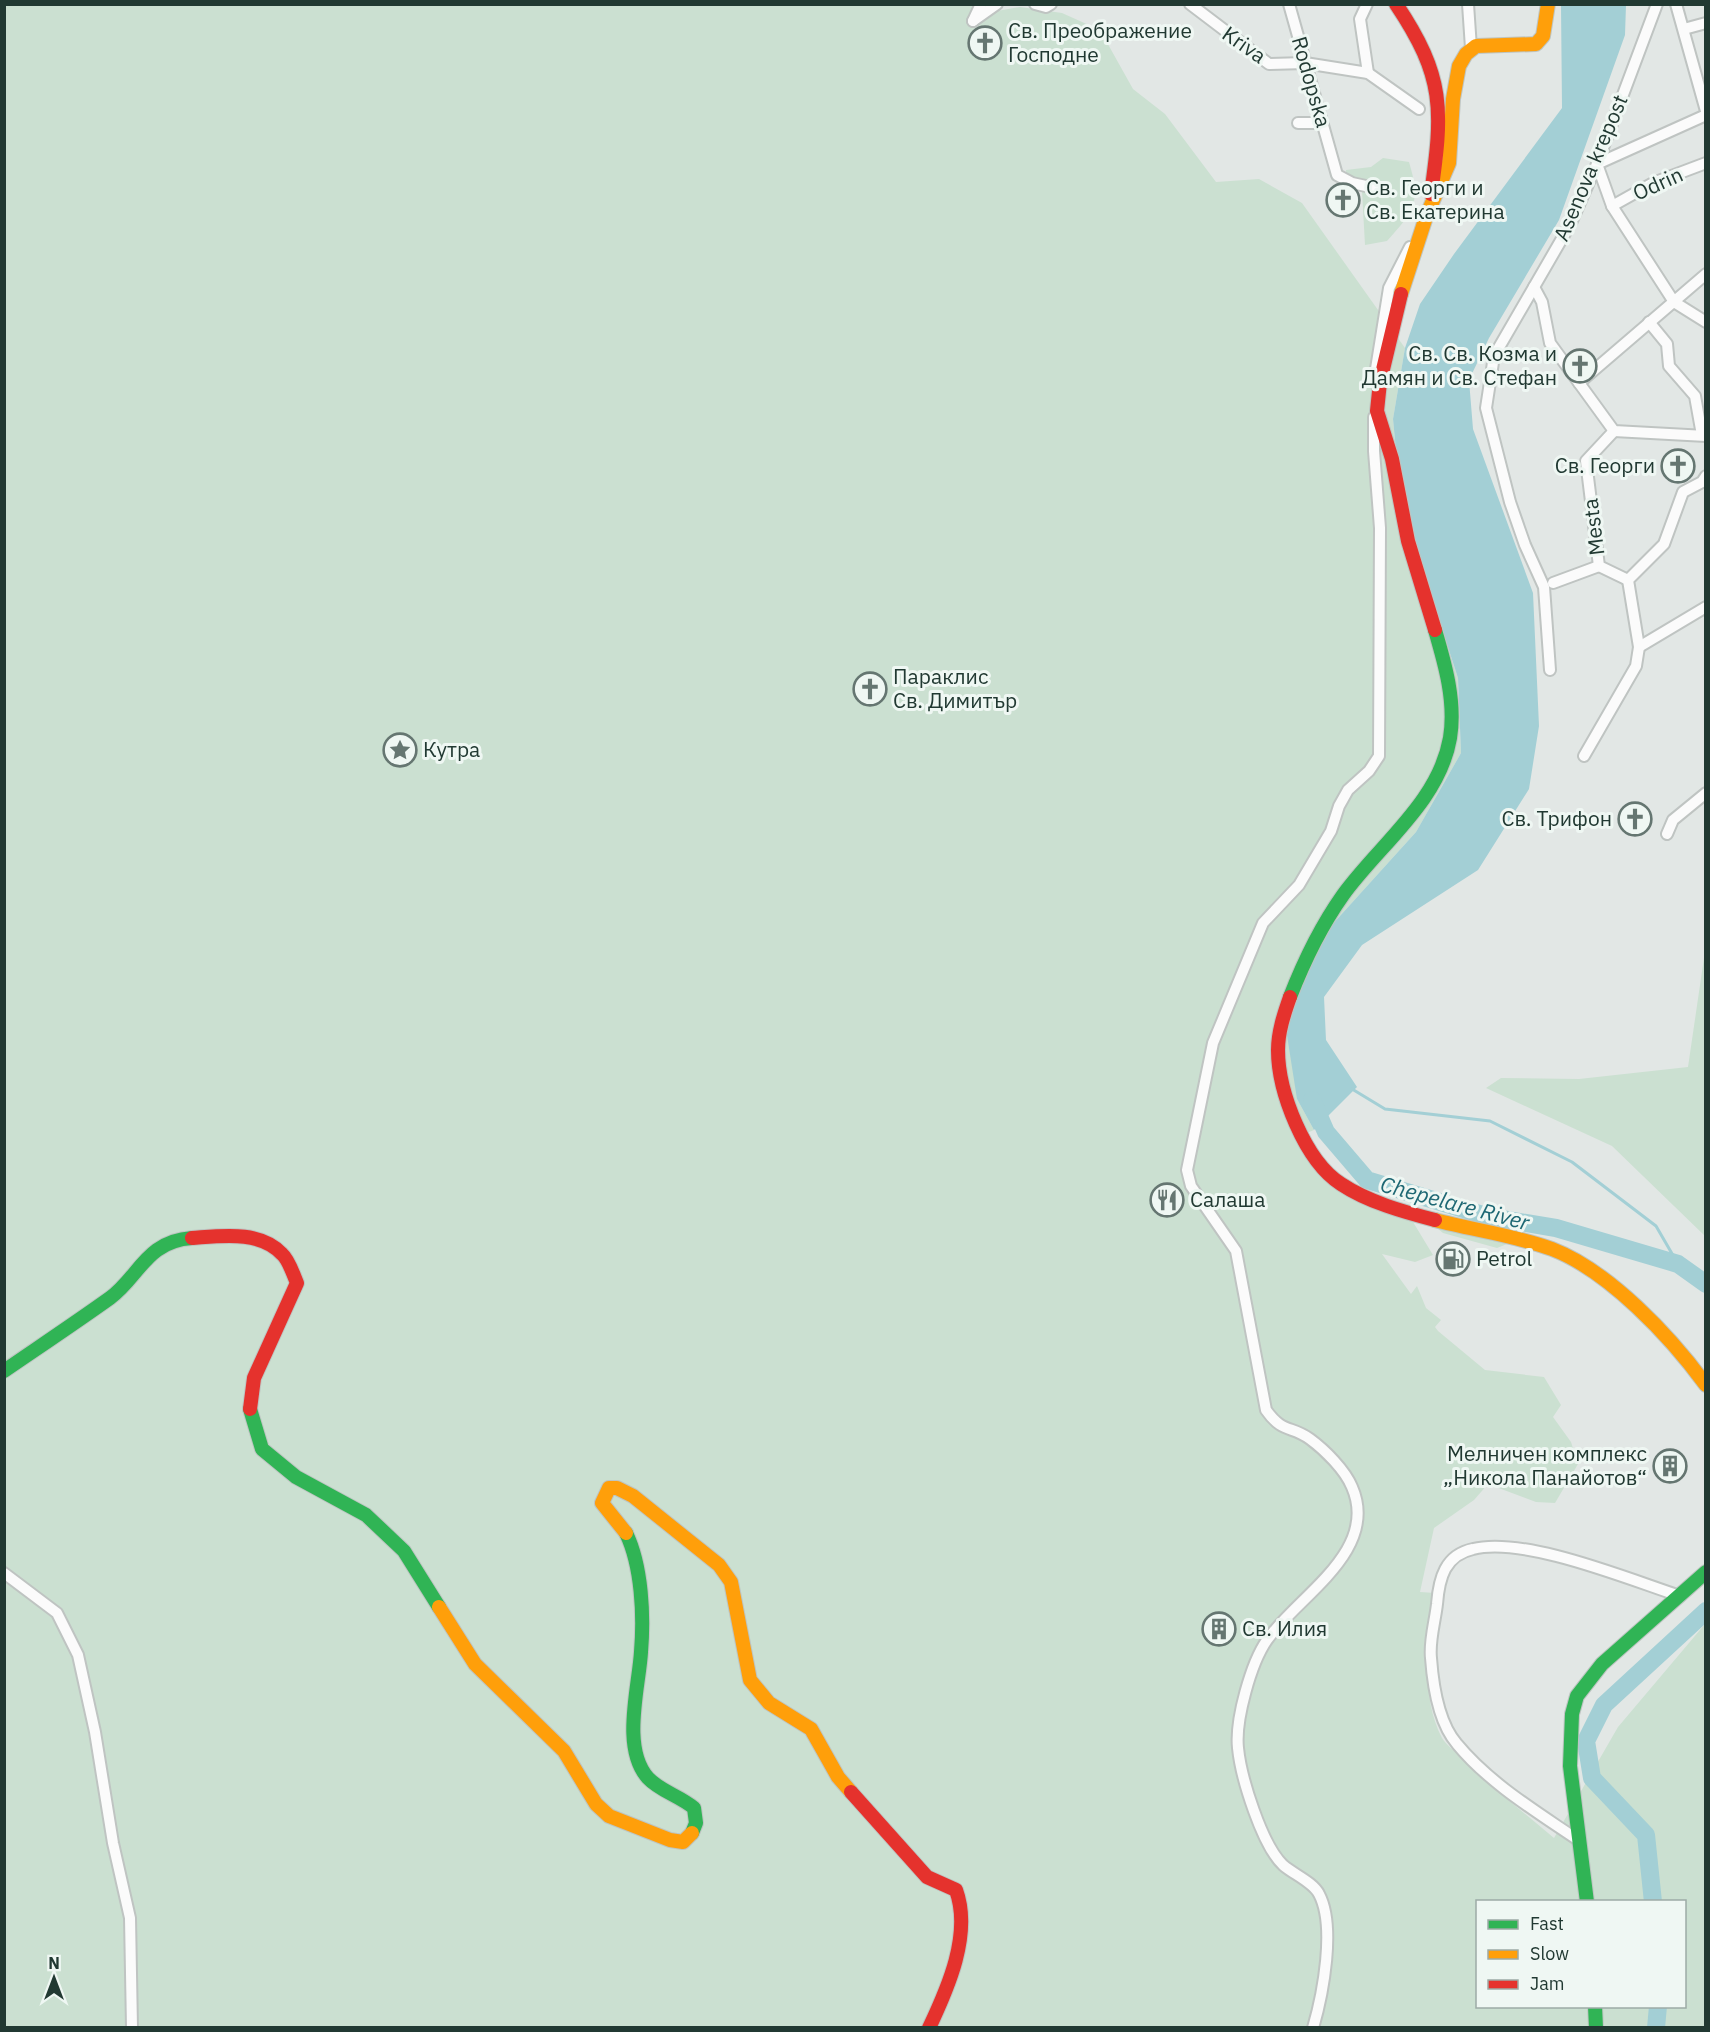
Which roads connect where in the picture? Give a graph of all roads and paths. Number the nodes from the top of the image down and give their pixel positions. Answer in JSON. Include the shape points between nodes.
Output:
{"nodes":[{"id":1,"x":981,"y":4,"type":"edge"},
{"id":2,"x":997,"y":4,"type":"edge"},
{"id":3,"x":1035,"y":4,"type":"edge"},
{"id":4,"x":1051,"y":4,"type":"edge"},
{"id":5,"x":1190,"y":4,"type":"edge"},
{"id":6,"x":1289,"y":4,"type":"edge"},
{"id":7,"x":1367,"y":4,"type":"edge"},
{"id":8,"x":1396,"y":4,"type":"edge"},
{"id":9,"x":1468,"y":4,"type":"edge"},
{"id":10,"x":1548,"y":4,"type":"edge"},
{"id":11,"x":1657,"y":4,"type":"edge"},
{"id":12,"x":1676,"y":4,"type":"edge"},
{"id":13,"x":1706,"y":23,"type":"edge"},
{"id":14,"x":1684,"y":29,"type":"junction"},
{"id":15,"x":1471,"y":48,"type":"junction"},
{"id":16,"x":1305,"y":63,"type":"junction"},
{"id":17,"x":1368,"y":73,"type":"junction"},
{"id":18,"x":1419,"y":109,"type":"dead end"},
{"id":19,"x":1706,"y":113,"type":"edge"},
{"id":20,"x":1298,"y":123,"type":"dead end"},
{"id":21,"x":1322,"y":123,"type":"junction"},
{"id":22,"x":1706,"y":163,"type":"edge"},
{"id":23,"x":1597,"y":164,"type":"junction"},
{"id":24,"x":1375,"y":188,"type":"dead end"},
{"id":25,"x":1612,"y":206,"type":"junction"},
{"id":26,"x":1427,"y":215,"type":"junction"},
{"id":27,"x":1706,"y":274,"type":"edge"},
{"id":28,"x":1534,"y":287,"type":"junction"},
{"id":29,"x":1674,"y":302,"type":"junction"},
{"id":30,"x":1649,"y":322,"type":"junction"},
{"id":31,"x":1706,"y":322,"type":"edge"},
{"id":32,"x":1579,"y":383,"type":"junction"},
{"id":33,"x":1614,"y":431,"type":"junction"},
{"id":34,"x":1704,"y":436,"type":"edge"},
{"id":35,"x":1706,"y":477,"type":"edge"},
{"id":36,"x":1599,"y":566,"type":"junction"},
{"id":37,"x":1628,"y":580,"type":"junction"},
{"id":38,"x":1553,"y":583,"type":"dead end"},
{"id":39,"x":1706,"y":607,"type":"edge"},
{"id":40,"x":1639,"y":647,"type":"junction"},
{"id":41,"x":1550,"y":670,"type":"dead end"},
{"id":42,"x":1584,"y":756,"type":"dead end"},
{"id":43,"x":1706,"y":794,"type":"edge"},
{"id":44,"x":1667,"y":834,"type":"dead end"},
{"id":45,"x":4,"y":1371,"type":"edge"},
{"id":46,"x":1706,"y":1385,"type":"edge"},
{"id":47,"x":1706,"y":1572,"type":"edge"},
{"id":48,"x":4,"y":1573,"type":"edge"},
{"id":49,"x":1680,"y":1596,"type":"junction"},
{"id":50,"x":1578,"y":1840,"type":"junction"},
{"id":51,"x":1587,"y":1900,"type":"edge"},
{"id":52,"x":1595,"y":2008,"type":"edge"},
{"id":53,"x":132,"y":2028,"type":"edge"},
{"id":54,"x":929,"y":2028,"type":"edge"},
{"id":55,"x":1312,"y":2028,"type":"edge"},
{"id":56,"x":1596,"y":2028,"type":"edge"}],
"edges":[{"from":1,"to":2,"type":"street","via":[[973,21]]},
{"from":3,"to":4,"type":"street"},
{"from":5,"to":16,"type":"street","name":"Kriva","via":[[1269,64]]},
{"from":6,"to":16,"type":"street","name":"Rodopska"},
{"from":7,"to":17,"type":"street","via":[[1360,19]]},
{"from":8,"to":26,"type":"street","via":[[1429,59],[1436,84],[1436,159]]},
{"from":9,"to":15,"type":"street"},
{"from":10,"to":15,"type":"street","via":[[1543,36],[1536,44]]},
{"from":11,"to":23,"type":"street","name":"Asenova krepost"},
{"from":12,"to":14,"type":"street"},
{"from":13,"to":14,"type":"street"},
{"from":14,"to":19,"type":"street"},
{"from":15,"to":26,"type":"street","via":[[1454,88],[1447,171]]},
{"from":16,"to":17,"type":"street","name":"Kriva"},
{"from":16,"to":21,"type":"street","name":"Rodopska"},
{"from":17,"to":18,"type":"street"},
{"from":19,"to":23,"type":"street"},
{"from":20,"to":21,"type":"street"},
{"from":21,"to":24,"type":"street","name":"Rodopska","via":[[1337,175]]},
{"from":22,"to":25,"type":"street","name":"Odrin","via":[[1653,183]]},
{"from":23,"to":25,"type":"street"},
{"from":23,"to":28,"type":"street","name":"Asenova krepost","via":[[1571,223]]},
{"from":25,"to":29,"type":"street"},
{"from":26,"to":46,"type":"street","via":[[1400,291],[1381,374],[1377,414],[1392,455],[1405,530],[1446,672],[1451,737],[1428,791],[1344,894],[1307,958],[1279,1035],[1278,1060],[1286,1098],[1314,1156],[1339,1184],[1382,1204],[1553,1249],[1591,1269],[1661,1334]]},
{"from":26,"to":55,"type":"street","via":[[1389,288],[1375,374],[1374,451],[1380,528],[1379,756],[1348,790],[1331,831],[1299,885],[1263,923],[1212,1043],[1187,1170],[1191,1186],[1236,1251],[1266,1410],[1277,1424],[1309,1439],[1332,1459],[1352,1486],[1357,1514],[1351,1544],[1339,1564],[1266,1641],[1247,1682],[1238,1748],[1259,1831],[1282,1864],[1318,1893],[1328,1931],[1321,2001]]},
{"from":27,"to":29,"type":"street"},
{"from":28,"to":32,"type":"street","via":[[1542,302],[1550,343]]},
{"from":28,"to":41,"type":"street","name":"Asenova krepost","via":[[1494,356],[1486,408],[1510,502],[1544,586]]},
{"from":29,"to":30,"type":"street"},
{"from":29,"to":31,"type":"street"},
{"from":30,"to":32,"type":"street"},
{"from":30,"to":34,"type":"street","via":[[1667,344],[1669,366],[1695,396]]},
{"from":32,"to":33,"type":"street"},
{"from":33,"to":34,"type":"street"},
{"from":33,"to":36,"type":"street","name":"Mesta","via":[[1586,461]]},
{"from":35,"to":37,"type":"street","via":[[1683,492],[1664,544]]},
{"from":36,"to":37,"type":"street","name":"Mesta"},
{"from":36,"to":38,"type":"street"},
{"from":37,"to":40,"type":"street"},
{"from":39,"to":40,"type":"street"},
{"from":40,"to":42,"type":"street","via":[[1636,666]]},
{"from":43,"to":44,"type":"street","via":[[1673,820]]},
{"from":45,"to":54,"type":"street","via":[[114,1296],[146,1257],[182,1239],[248,1237],[283,1254],[297,1283],[254,1378],[249,1413],[262,1449],[296,1478],[366,1515],[404,1551],[475,1664],[564,1751],[596,1804],[609,1816],[683,1842],[693,1836],[694,1808],[650,1780],[643,1770],[634,1736],[642,1635],[633,1555],[624,1530],[602,1503],[609,1488],[633,1496],[719,1565],[731,1582],[750,1680],[769,1703],[811,1729],[838,1777],[927,1877],[956,1890],[963,1909],[952,1980]]},
{"from":47,"to":49,"type":"street"},
{"from":48,"to":53,"type":"street","via":[[57,1613],[78,1656],[112,1843],[130,1918]]},
{"from":49,"to":50,"type":"street","via":[[1603,1664],[1577,1697],[1569,1737]]},
{"from":49,"to":50,"type":"street","via":[[1533,1550],[1497,1545],[1457,1553],[1444,1569],[1430,1656],[1443,1719],[1455,1743],[1492,1778]]},
{"from":50,"to":51,"type":"street"},
{"from":52,"to":56,"type":"street"}]}
